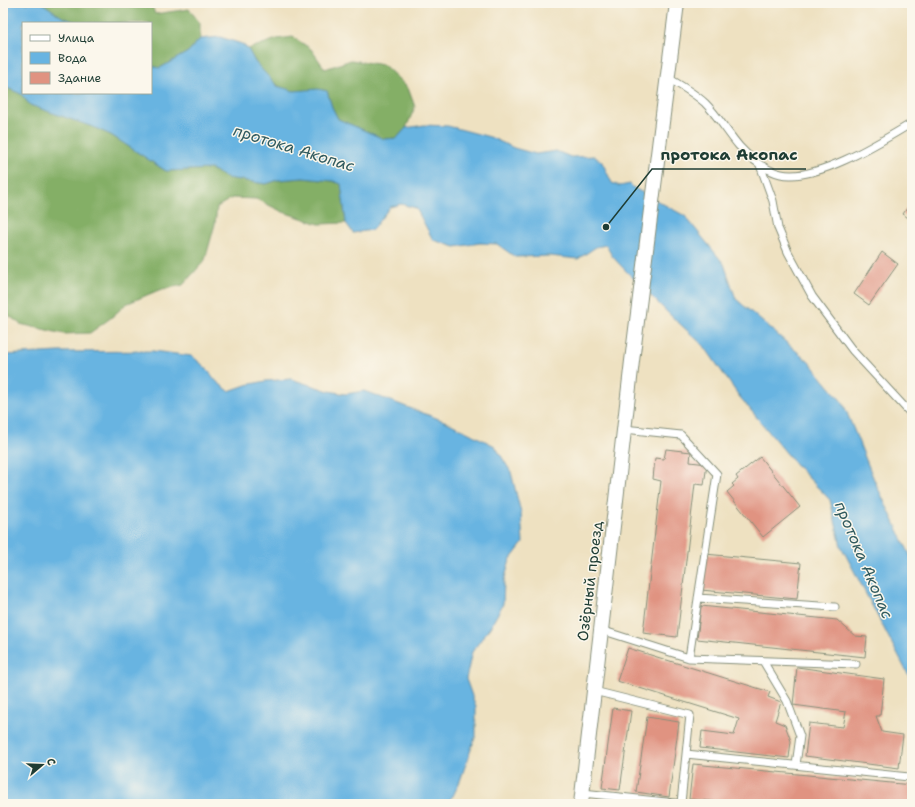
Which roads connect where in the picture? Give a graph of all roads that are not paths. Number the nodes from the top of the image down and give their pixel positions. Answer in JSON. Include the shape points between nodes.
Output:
{"nodes":[{"id":1,"x":677,"y":3,"type":"edge"},
{"id":2,"x":668,"y":78,"type":"junction"},
{"id":3,"x":912,"y":123,"type":"edge"},
{"id":4,"x":760,"y":165,"type":"junction"},
{"id":5,"x":912,"y":415,"type":"edge"},
{"id":6,"x":624,"y":429,"type":"junction"},
{"id":7,"x":698,"y":598,"type":"junction"},
{"id":8,"x":835,"y":607,"type":"dead end"},
{"id":9,"x":601,"y":630,"type":"junction"},
{"id":10,"x":688,"y":658,"type":"junction"},
{"id":11,"x":763,"y":661,"type":"junction"},
{"id":12,"x":856,"y":664,"type":"dead end"},
{"id":13,"x":594,"y":691,"type":"junction"},
{"id":14,"x":686,"y":754,"type":"junction"},
{"id":15,"x":796,"y":765,"type":"junction"},
{"id":16,"x":909,"y":777,"type":"dead end"},
{"id":17,"x":582,"y":798,"type":"edge"},
{"id":18,"x":681,"y":804,"type":"edge"},
{"id":19,"x":686,"y":804,"type":"edge"}],
"edges":[{"from":1,"to":2,"type":"street"},
{"from":2,"to":4,"type":"lane","via":[[705,103],[740,146]]},
{"from":2,"to":6,"type":"street","name":"Озёрный проезд"},
{"from":3,"to":4,"type":"lane","via":[[854,155],[819,170],[798,175],[781,174]]},
{"from":4,"to":5,"type":"lane","via":[[778,228],[812,296],[853,351]]},
{"from":6,"to":7,"type":"lane","via":[[681,435],[717,474]]},
{"from":6,"to":9,"type":"street","name":"Озёрный проезд"},
{"from":7,"to":8,"type":"lane"},
{"from":7,"to":10,"type":"lane"},
{"from":9,"to":10,"type":"lane"},
{"from":9,"to":13,"type":"street","name":"Озёрный проезд"},
{"from":10,"to":11,"type":"lane"},
{"from":11,"to":12,"type":"lane"},
{"from":11,"to":15,"type":"lane","via":[[787,701],[800,736]]},
{"from":13,"to":14,"type":"lane","via":[[690,715]]},
{"from":13,"to":17,"type":"street","name":"Озёрный проезд"},
{"from":14,"to":15,"type":"lane"},
{"from":14,"to":18,"type":"lane"},
{"from":15,"to":16,"type":"lane"},
{"from":17,"to":18,"type":"lane"},
{"from":18,"to":19,"type":"lane"}]}
